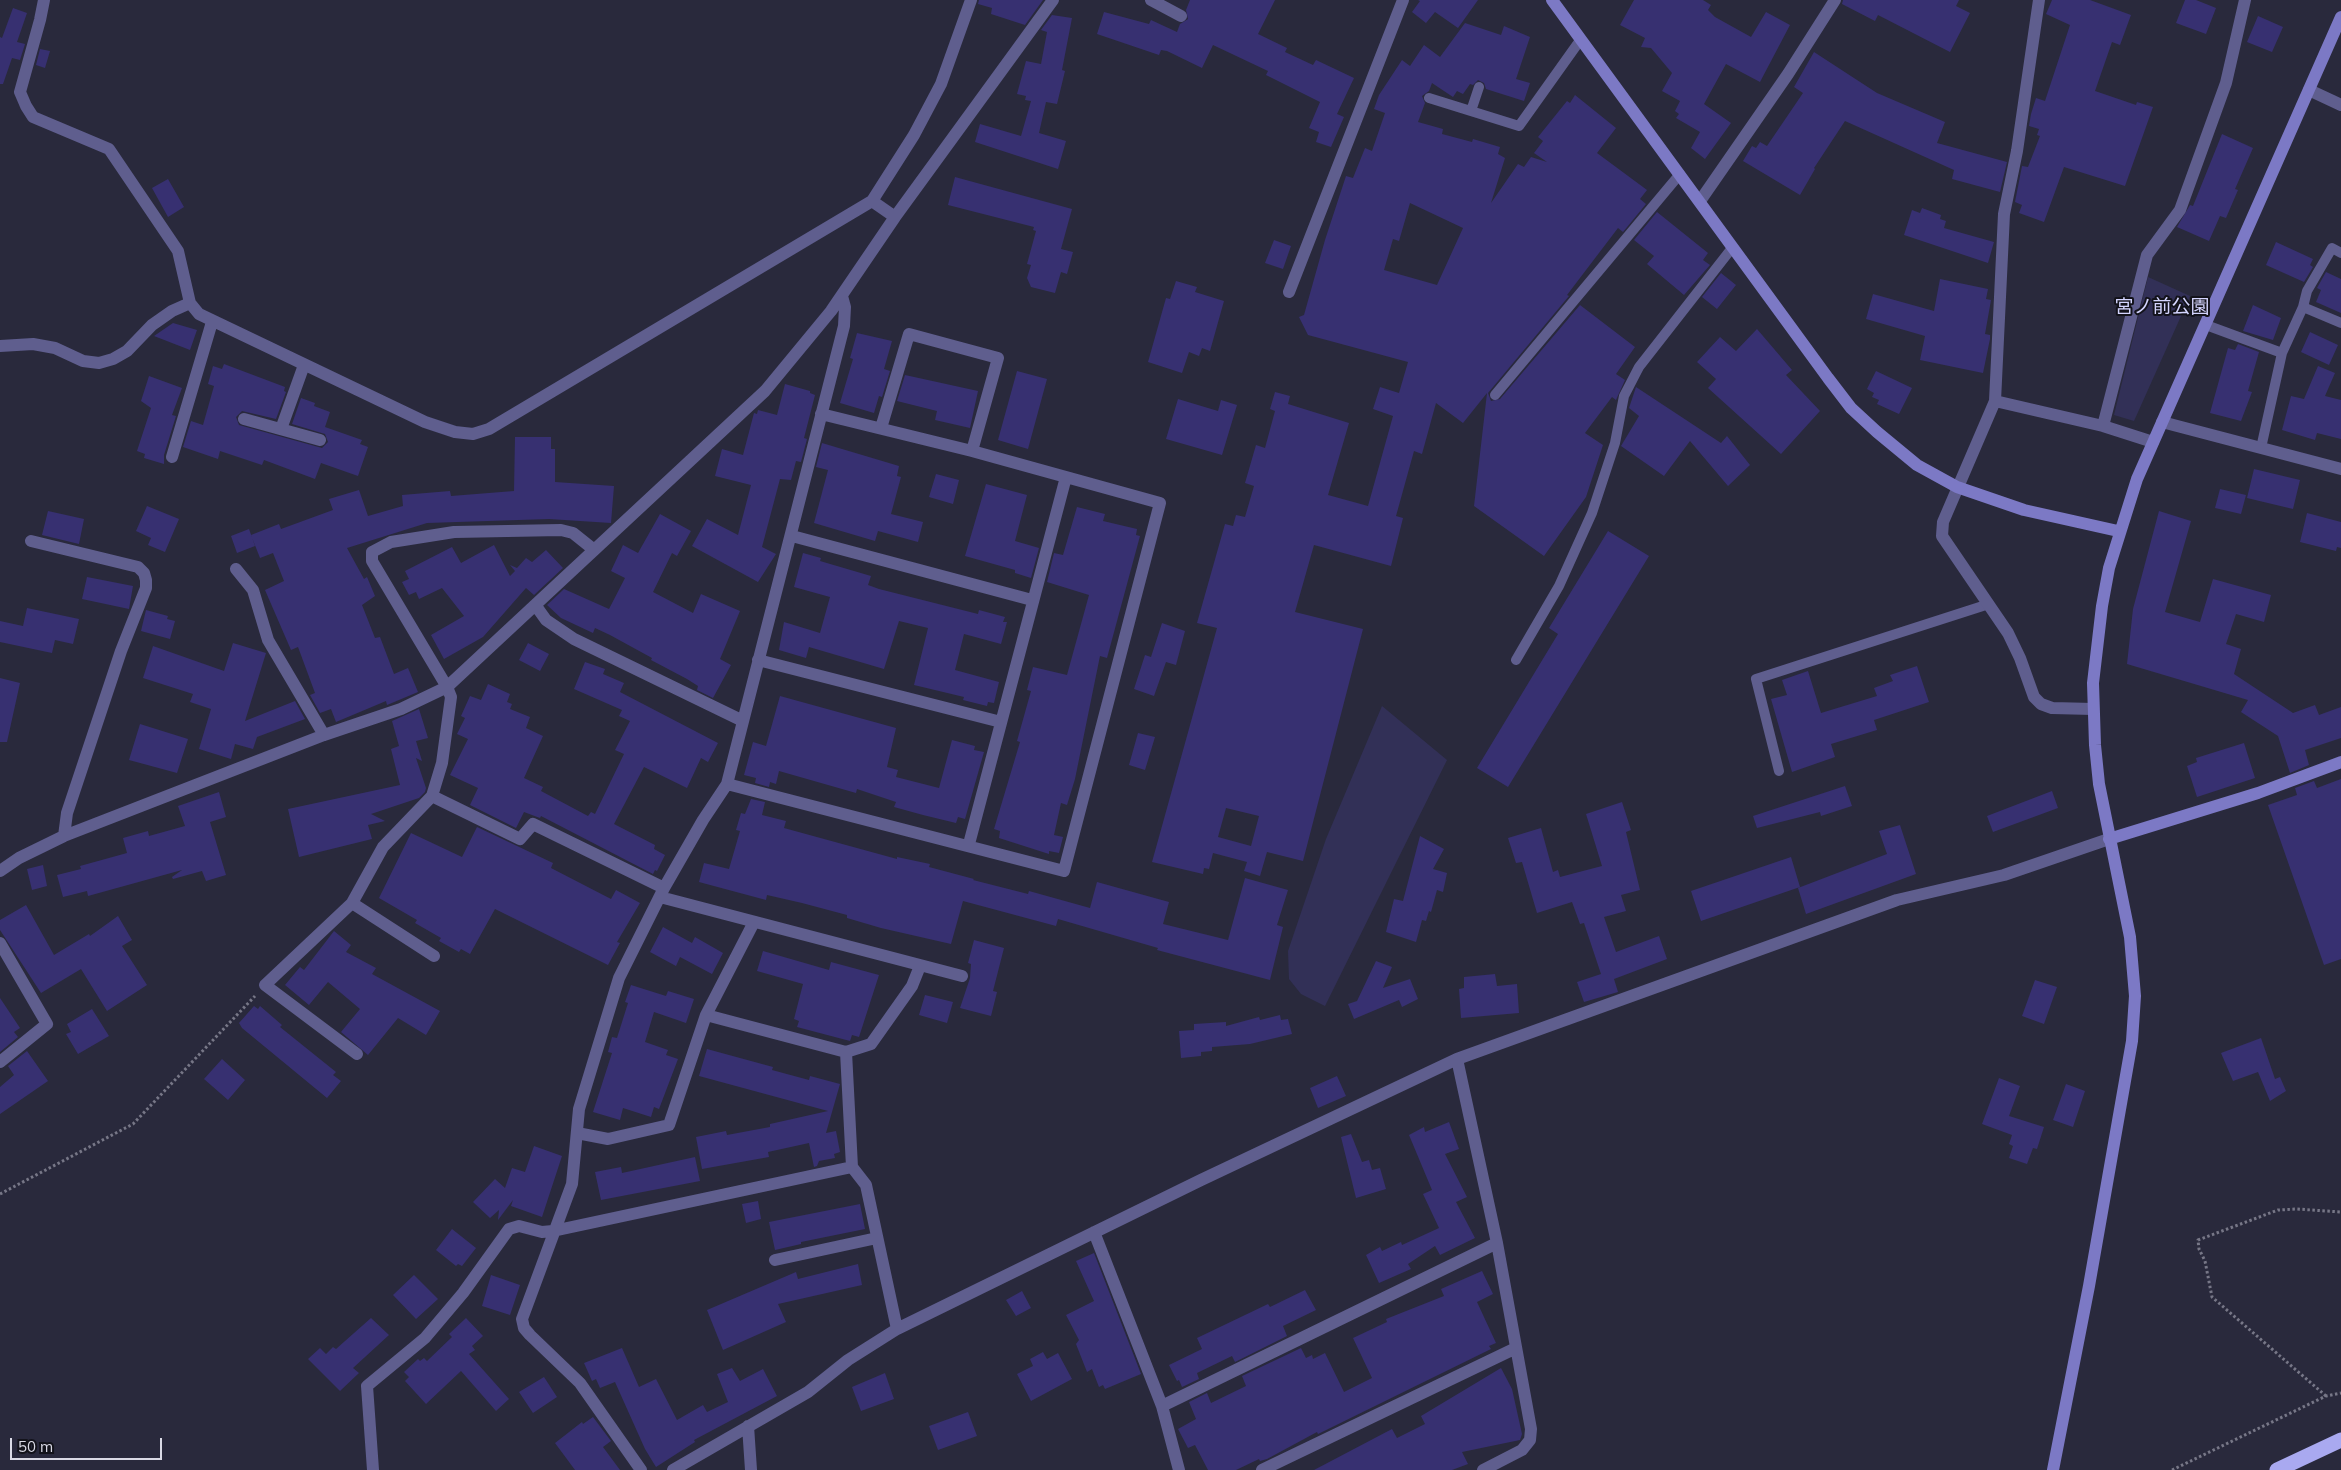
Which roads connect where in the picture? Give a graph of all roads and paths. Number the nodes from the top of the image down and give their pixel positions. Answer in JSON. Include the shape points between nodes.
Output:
{"nodes":[{"id":1,"x":44,"y":0,"type":"edge"},
{"id":2,"x":971,"y":0,"type":"edge"},
{"id":3,"x":1053,"y":0,"type":"edge"},
{"id":4,"x":1151,"y":0,"type":"edge"},
{"id":5,"x":1403,"y":0,"type":"edge"},
{"id":6,"x":1552,"y":0,"type":"edge"},
{"id":7,"x":1835,"y":0,"type":"edge"},
{"id":8,"x":2039,"y":0,"type":"edge"},
{"id":9,"x":2245,"y":0,"type":"edge"},
{"id":10,"x":1181,"y":16,"type":"dead end"},
{"id":11,"x":2341,"y":18,"type":"edge"},
{"id":12,"x":1581,"y":39,"type":"junction"},
{"id":13,"x":1479,"y":87,"type":"dead end"},
{"id":14,"x":2309,"y":90,"type":"junction"},
{"id":15,"x":1428,"y":98,"type":"dead end"},
{"id":16,"x":2341,"y":105,"type":"edge"},
{"id":17,"x":1472,"y":111,"type":"junction"},
{"id":18,"x":1680,"y":174,"type":"junction"},
{"id":19,"x":872,"y":201,"type":"junction"},
{"id":20,"x":1700,"y":202,"type":"junction"},
{"id":21,"x":895,"y":217,"type":"junction"},
{"id":22,"x":1732,"y":248,"type":"junction"},
{"id":23,"x":2341,"y":252,"type":"edge"},
{"id":24,"x":1289,"y":292,"type":"dead end"},
{"id":25,"x":842,"y":296,"type":"junction"},
{"id":26,"x":190,"y":303,"type":"junction"},
{"id":27,"x":2303,"y":307,"type":"junction"},
{"id":28,"x":212,"y":322,"type":"junction"},
{"id":29,"x":2341,"y":323,"type":"edge"},
{"id":30,"x":2206,"y":325,"type":"junction"},
{"id":31,"x":0,"y":346,"type":"edge"},
{"id":32,"x":2282,"y":353,"type":"junction"},
{"id":33,"x":304,"y":365,"type":"junction"},
{"id":34,"x":1495,"y":394,"type":"dead end"},
{"id":35,"x":1995,"y":401,"type":"junction"},
{"id":36,"x":821,"y":414,"type":"junction"},
{"id":37,"x":244,"y":418,"type":"dead end"},
{"id":38,"x":2162,"y":422,"type":"junction"},
{"id":39,"x":2103,"y":426,"type":"junction"},
{"id":40,"x":881,"y":428,"type":"junction"},
{"id":41,"x":282,"y":429,"type":"junction"},
{"id":42,"x":320,"y":440,"type":"dead end"},
{"id":43,"x":2153,"y":442,"type":"junction"},
{"id":44,"x":2261,"y":448,"type":"junction"},
{"id":45,"x":972,"y":451,"type":"junction"},
{"id":46,"x":172,"y":457,"type":"dead end"},
{"id":47,"x":2341,"y":469,"type":"edge"},
{"id":48,"x":1066,"y":477,"type":"junction"},
{"id":49,"x":1958,"y":487,"type":"junction"},
{"id":50,"x":2118,"y":532,"type":"junction"},
{"id":51,"x":792,"y":536,"type":"junction"},
{"id":52,"x":31,"y":541,"type":"dead end"},
{"id":53,"x":593,"y":549,"type":"junction"},
{"id":54,"x":236,"y":569,"type":"dead end"},
{"id":55,"x":1032,"y":600,"type":"junction"},
{"id":56,"x":1989,"y":604,"type":"junction"},
{"id":57,"x":536,"y":606,"type":"junction"},
{"id":58,"x":758,"y":660,"type":"junction"},
{"id":59,"x":1516,"y":660,"type":"dead end"},
{"id":60,"x":447,"y":687,"type":"junction"},
{"id":61,"x":2093,"y":709,"type":"junction"},
{"id":62,"x":743,"y":721,"type":"junction"},
{"id":63,"x":1001,"y":722,"type":"junction"},
{"id":64,"x":324,"y":735,"type":"junction"},
{"id":65,"x":2341,"y":762,"type":"edge"},
{"id":66,"x":1779,"y":770,"type":"dead end"},
{"id":67,"x":727,"y":784,"type":"junction"},
{"id":68,"x":432,"y":796,"type":"junction"},
{"id":69,"x":64,"y":836,"type":"junction"},
{"id":70,"x":2109,"y":839,"type":"junction"},
{"id":71,"x":969,"y":844,"type":"junction"},
{"id":72,"x":0,"y":871,"type":"edge"},
{"id":73,"x":662,"y":893,"type":"junction"},
{"id":74,"x":352,"y":903,"type":"junction"},
{"id":75,"x":754,"y":922,"type":"junction"},
{"id":76,"x":0,"y":943,"type":"edge"},
{"id":77,"x":434,"y":956,"type":"dead end"},
{"id":78,"x":920,"y":966,"type":"junction"},
{"id":79,"x":962,"y":976,"type":"dead end"},
{"id":80,"x":265,"y":985,"type":"junction"},
{"id":81,"x":706,"y":1015,"type":"junction"},
{"id":82,"x":846,"y":1052,"type":"junction"},
{"id":83,"x":357,"y":1054,"type":"dead end"},
{"id":84,"x":1457,"y":1059,"type":"junction"},
{"id":85,"x":0,"y":1062,"type":"edge"},
{"id":86,"x":577,"y":1133,"type":"junction"},
{"id":87,"x":852,"y":1167,"type":"junction"},
{"id":88,"x":0,"y":1194,"type":"edge"},
{"id":89,"x":2341,"y":1212,"type":"edge"},
{"id":90,"x":553,"y":1231,"type":"junction"},
{"id":91,"x":1094,"y":1232,"type":"junction"},
{"id":92,"x":877,"y":1238,"type":"junction"},
{"id":93,"x":1497,"y":1243,"type":"junction"},
{"id":94,"x":775,"y":1260,"type":"dead end"},
{"id":95,"x":896,"y":1329,"type":"junction"},
{"id":96,"x":1516,"y":1348,"type":"junction"},
{"id":97,"x":2341,"y":1393,"type":"edge"},
{"id":98,"x":2326,"y":1396,"type":"junction"},
{"id":99,"x":1162,"y":1406,"type":"junction"},
{"id":100,"x":748,"y":1426,"type":"junction"},
{"id":101,"x":2341,"y":1440,"type":"edge"},
{"id":102,"x":373,"y":1470,"type":"edge"},
{"id":103,"x":641,"y":1470,"type":"edge"},
{"id":104,"x":673,"y":1470,"type":"edge"},
{"id":105,"x":751,"y":1470,"type":"edge"},
{"id":106,"x":1179,"y":1470,"type":"edge"},
{"id":107,"x":1262,"y":1470,"type":"edge"},
{"id":108,"x":1483,"y":1470,"type":"edge"},
{"id":109,"x":2053,"y":1470,"type":"edge"},
{"id":110,"x":2172,"y":1470,"type":"edge"},
{"id":111,"x":2277,"y":1470,"type":"edge"}],
"edges":[{"from":1,"to":26,"type":"street","via":[[20,92],[26,106],[33,117],[109,149],[178,251]]},
{"from":2,"to":19,"type":"street","via":[[942,84]]},
{"from":3,"to":21,"type":"street"},
{"from":4,"to":10,"type":"street"},
{"from":5,"to":24,"type":"street"},
{"from":6,"to":12,"type":"street"},
{"from":7,"to":20,"type":"street"},
{"from":8,"to":35,"type":"street","via":[[2017,151],[2004,214]]},
{"from":9,"to":39,"type":"street","via":[[2226,83],[2180,210],[2147,255]]},
{"from":11,"to":14,"type":"street"},
{"from":12,"to":17,"type":"lane","via":[[1519,126]]},
{"from":12,"to":18,"type":"street"},
{"from":13,"to":17,"type":"lane"},
{"from":14,"to":16,"type":"street"},
{"from":14,"to":30,"type":"street"},
{"from":15,"to":17,"type":"lane"},
{"from":18,"to":20,"type":"street"},
{"from":18,"to":34,"type":"lane"},
{"from":19,"to":21,"type":"street"},
{"from":19,"to":33,"type":"street","via":[[489,429],[473,434],[454,432],[425,422]]},
{"from":20,"to":22,"type":"street"},
{"from":21,"to":25,"type":"street"},
{"from":22,"to":49,"type":"street","via":[[1851,408],[1916,466]]},
{"from":22,"to":59,"type":"lane","via":[[1639,367],[1624,396],[1615,443],[1592,513],[1559,586]]},
{"from":23,"to":27,"type":"lane","via":[[2332,248],[2306,291]]},
{"from":25,"to":36,"type":"street","via":[[844,326]]},
{"from":25,"to":53,"type":"street","via":[[765,391]]},
{"from":26,"to":28,"type":"street"},
{"from":26,"to":31,"type":"street","via":[[152,325],[127,352],[113,360],[99,363],[84,361],[54,348],[33,344]]},
{"from":27,"to":29,"type":"lane"},
{"from":27,"to":32,"type":"lane"},
{"from":28,"to":33,"type":"street"},
{"from":28,"to":46,"type":"street"},
{"from":30,"to":32,"type":"lane"},
{"from":30,"to":38,"type":"street"},
{"from":32,"to":44,"type":"lane"},
{"from":33,"to":41,"type":"street"},
{"from":35,"to":39,"type":"street"},
{"from":35,"to":49,"type":"street"},
{"from":36,"to":40,"type":"street"},
{"from":36,"to":51,"type":"street"},
{"from":37,"to":41,"type":"street"},
{"from":38,"to":43,"type":"street"},
{"from":38,"to":44,"type":"street"},
{"from":39,"to":43,"type":"street"},
{"from":40,"to":45,"type":"street"},
{"from":40,"to":45,"type":"street","via":[[909,334],[998,358]]},
{"from":41,"to":42,"type":"street"},
{"from":43,"to":50,"type":"street"},
{"from":44,"to":47,"type":"street"},
{"from":45,"to":48,"type":"street"},
{"from":48,"to":55,"type":"street"},
{"from":48,"to":71,"type":"street","via":[[1160,503],[1067,861],[1064,870]]},
{"from":49,"to":50,"type":"street","via":[[2024,510]]},
{"from":49,"to":56,"type":"street","via":[[1943,522],[1942,536]]},
{"from":50,"to":61,"type":"street","via":[[2102,606]]},
{"from":51,"to":55,"type":"street"},
{"from":51,"to":58,"type":"street"},
{"from":52,"to":69,"type":"street","via":[[138,567],[146,580],[146,588],[121,651],[67,813]]},
{"from":53,"to":57,"type":"street"},
{"from":53,"to":60,"type":"street","via":[[573,533],[544,529],[454,532],[391,542],[372,552],[372,561]]},
{"from":54,"to":64,"type":"street","via":[[253,590],[268,640]]},
{"from":55,"to":63,"type":"street"},
{"from":56,"to":61,"type":"street","via":[[2020,658],[2034,697],[2052,708]]},
{"from":56,"to":66,"type":"lane","via":[[1756,679]]},
{"from":57,"to":60,"type":"street"},
{"from":57,"to":62,"type":"street","via":[[546,620],[574,639]]},
{"from":58,"to":62,"type":"street"},
{"from":58,"to":63,"type":"street"},
{"from":60,"to":64,"type":"street","via":[[401,709]]},
{"from":60,"to":68,"type":"street","via":[[451,697],[442,763]]},
{"from":61,"to":70,"type":"street","via":[[2099,784]]},
{"from":62,"to":67,"type":"street"},
{"from":63,"to":71,"type":"street"},
{"from":64,"to":69,"type":"street"},
{"from":65,"to":70,"type":"street","via":[[2258,793]]},
{"from":67,"to":71,"type":"street"},
{"from":67,"to":73,"type":"street"},
{"from":68,"to":73,"type":"street","via":[[520,839],[533,824]]},
{"from":68,"to":74,"type":"street","via":[[383,847]]},
{"from":69,"to":72,"type":"street"},
{"from":70,"to":84,"type":"street","via":[[2004,875],[1897,900]]},
{"from":70,"to":109,"type":"street","via":[[2130,937],[2135,996],[2132,1041]]},
{"from":73,"to":75,"type":"street"},
{"from":73,"to":86,"type":"street","via":[[619,978],[579,1108]]},
{"from":74,"to":77,"type":"street"},
{"from":74,"to":80,"type":"street"},
{"from":75,"to":78,"type":"street"},
{"from":75,"to":81,"type":"street"},
{"from":76,"to":85,"type":"street","via":[[47,1024]]},
{"from":78,"to":79,"type":"street"},
{"from":78,"to":82,"type":"street","via":[[912,986],[871,1044]]},
{"from":80,"to":83,"type":"street"},
{"from":80,"to":88,"type":"path","via":[[133,1124]]},
{"from":81,"to":82,"type":"street"},
{"from":81,"to":86,"type":"street","via":[[669,1125],[608,1139]]},
{"from":82,"to":87,"type":"street"},
{"from":84,"to":91,"type":"street"},
{"from":84,"to":93,"type":"street"},
{"from":86,"to":90,"type":"street","via":[[572,1184]]},
{"from":87,"to":90,"type":"street"},
{"from":87,"to":92,"type":"street","via":[[866,1185]]},
{"from":89,"to":98,"type":"path","via":[[2278,1210],[2198,1240],[2212,1297]]},
{"from":90,"to":102,"type":"street","via":[[542,1232],[519,1226],[509,1229],[463,1293],[425,1338],[367,1386]]},
{"from":90,"to":103,"type":"street","via":[[522,1319],[524,1328],[580,1383]]},
{"from":91,"to":95,"type":"street"},
{"from":91,"to":99,"type":"street"},
{"from":92,"to":94,"type":"street"},
{"from":92,"to":95,"type":"street"},
{"from":93,"to":96,"type":"street"},
{"from":93,"to":99,"type":"street"},
{"from":95,"to":100,"type":"street","via":[[848,1360],[808,1392]]},
{"from":96,"to":107,"type":"street"},
{"from":96,"to":108,"type":"street","via":[[1531,1429],[1530,1440],[1522,1450]]},
{"from":97,"to":98,"type":"path"},
{"from":98,"to":110,"type":"path"},
{"from":99,"to":106,"type":"street"},
{"from":100,"to":104,"type":"street"},
{"from":100,"to":105,"type":"street"},
{"from":101,"to":111,"type":"highway"}]}
